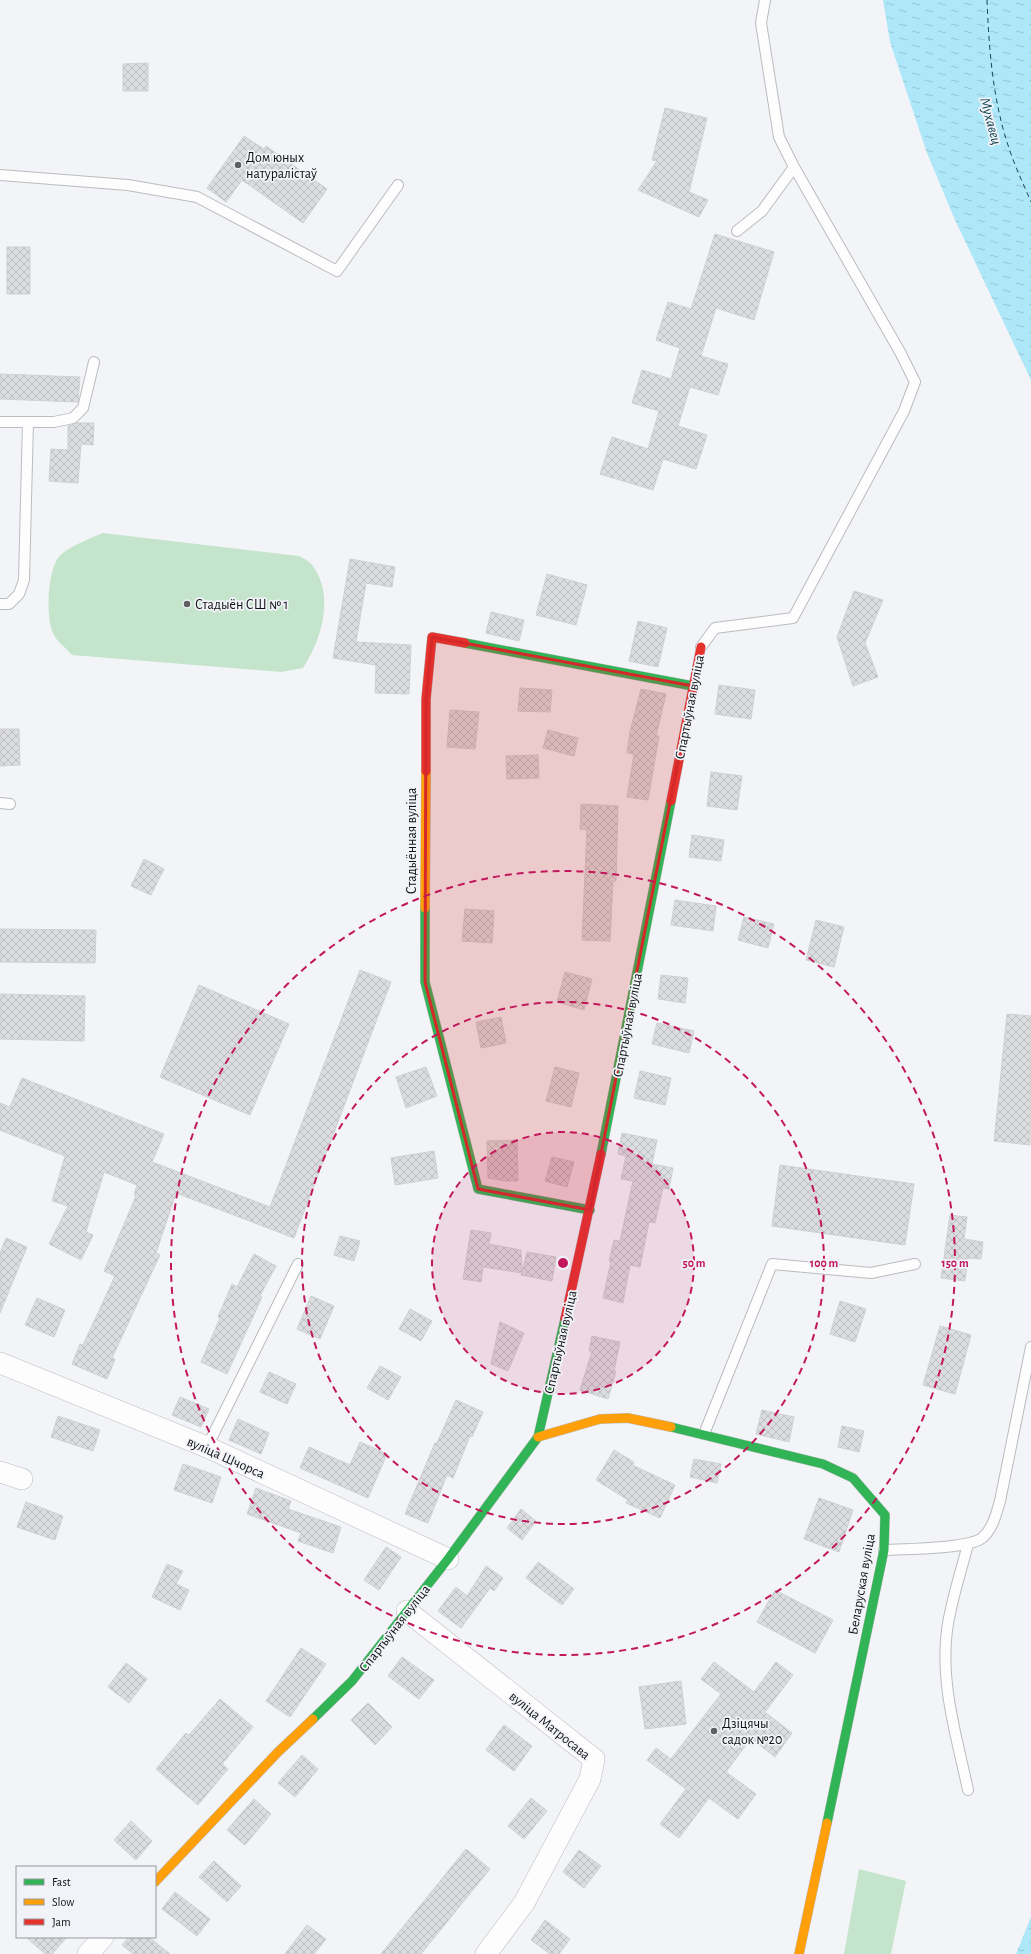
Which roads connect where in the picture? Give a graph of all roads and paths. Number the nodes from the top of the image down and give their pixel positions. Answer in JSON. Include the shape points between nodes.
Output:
{"nodes":[{"id":1,"x":764,"y":0,"type":"edge"},
{"id":2,"x":794,"y":167,"type":"junction"},
{"id":3,"x":0,"y":175,"type":"edge"},
{"id":4,"x":398,"y":185,"type":"dead end"},
{"id":5,"x":737,"y":231,"type":"dead end"},
{"id":6,"x":94,"y":362,"type":"dead end"},
{"id":7,"x":0,"y":422,"type":"edge"},
{"id":8,"x":28,"y":422,"type":"junction"},
{"id":9,"x":0,"y":604,"type":"edge"},
{"id":10,"x":701,"y":648,"type":"joint"},
{"id":11,"x":693,"y":686,"type":"junction"},
{"id":12,"x":590,"y":1210,"type":"junction"},
{"id":13,"x":298,"y":1264,"type":"dead end"},
{"id":14,"x":915,"y":1264,"type":"dead end"},
{"id":15,"x":1031,"y":1347,"type":"edge"},
{"id":16,"x":0,"y":1363,"type":"edge"},
{"id":17,"x":704,"y":1434,"type":"junction"},
{"id":18,"x":538,"y":1437,"type":"junction"},
{"id":19,"x":207,"y":1447,"type":"junction"},
{"id":20,"x":0,"y":1472,"type":"edge"},
{"id":21,"x":22,"y":1479,"type":"dead end"},
{"id":22,"x":968,"y":1544,"type":"junction"},
{"id":23,"x":884,"y":1550,"type":"junction"},
{"id":24,"x":448,"y":1559,"type":"junction"},
{"id":25,"x":407,"y":1611,"type":"junction"},
{"id":26,"x":968,"y":1790,"type":"dead end"},
{"id":27,"x":156,"y":1881,"type":"edge"},
{"id":28,"x":102,"y":1938,"type":"edge"},
{"id":29,"x":88,"y":1954,"type":"edge"},
{"id":30,"x":486,"y":1954,"type":"edge"},
{"id":31,"x":799,"y":1954,"type":"edge"}],
"edges":[{"from":1,"to":2,"type":"lane","via":[[761,23],[779,137]]},
{"from":2,"to":5,"type":"lane","via":[[762,211]]},
{"from":2,"to":10,"type":"lane","via":[[900,352],[914,382],[904,411],[792,618],[715,628]]},
{"from":3,"to":4,"type":"lane","via":[[128,185],[197,197],[337,271]]},
{"from":6,"to":8,"type":"lane","via":[[82,408],[73,418],[54,422]]},
{"from":7,"to":8,"type":"lane"},
{"from":8,"to":9,"type":"lane","via":[[24,580],[19,594],[9,604]]},
{"from":10,"to":11,"type":"street","name":"Спартыўная вуліца"},
{"from":11,"to":12,"type":"street","name":"Спартыўная вуліца"},
{"from":11,"to":12,"type":"street","name":"Стадыённая вуліца","via":[[432,637],[426,698],[425,982],[478,1189]]},
{"from":12,"to":18,"type":"street","name":"Спартыўная вуліца"},
{"from":13,"to":19,"type":"lane"},
{"from":14,"to":17,"type":"lane","via":[[871,1273],[772,1264]]},
{"from":15,"to":22,"type":"lane","via":[[998,1507],[992,1524],[982,1538]]},
{"from":16,"to":19,"type":"street","name":"вуліца Шчорса"},
{"from":17,"to":18,"type":"street","name":"Беларуская вуліца","via":[[628,1418],[600,1419]]},
{"from":17,"to":23,"type":"street","name":"Беларуская вуліца","via":[[823,1464],[853,1478],[885,1515]]},
{"from":18,"to":24,"type":"street","name":"Спартыўная вуліца"},
{"from":19,"to":24,"type":"street","name":"вуліца Шчорса"},
{"from":20,"to":21,"type":"street"},
{"from":22,"to":23,"type":"lane"},
{"from":22,"to":26,"type":"lane","via":[[947,1630],[945,1666],[950,1704]]},
{"from":23,"to":31,"type":"street","name":"Беларуская вуліца"},
{"from":24,"to":25,"type":"street","name":"Спартыўная вуліца"},
{"from":25,"to":27,"type":"street","name":"Спартыўная вуліца","via":[[352,1681],[278,1752]]},
{"from":25,"to":30,"type":"street","name":"вуліца Матросава","via":[[594,1759],[590,1779],[524,1903]]},
{"from":28,"to":29,"type":"street"}]}
